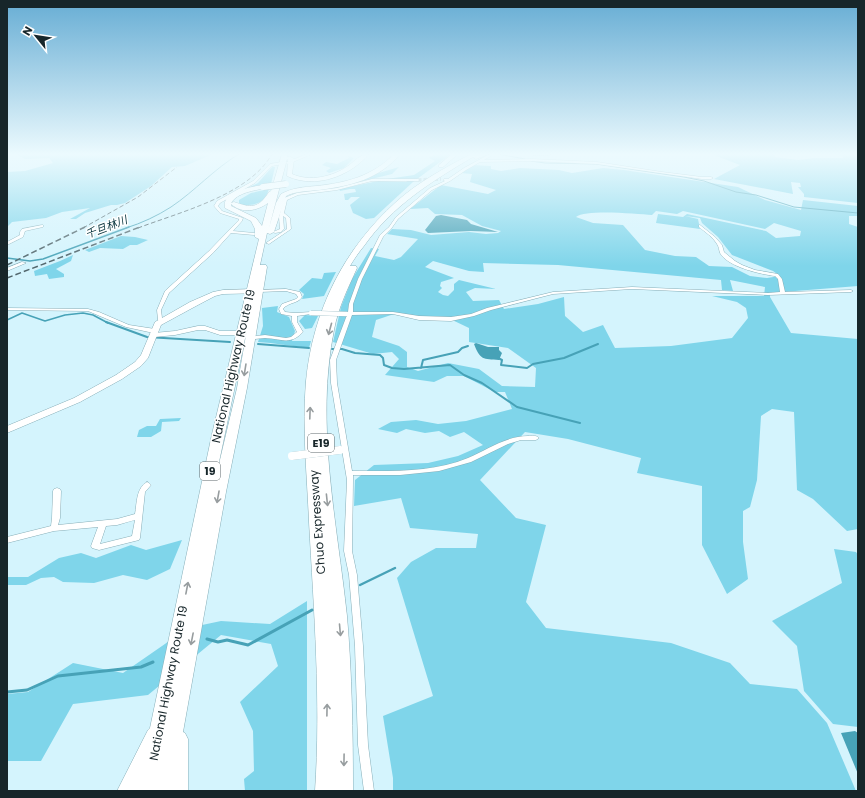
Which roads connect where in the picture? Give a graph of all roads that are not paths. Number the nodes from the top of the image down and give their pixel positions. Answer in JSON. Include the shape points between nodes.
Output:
{"nodes":[{"id":1,"x":237,"y":191,"type":"edge"},
{"id":2,"x":248,"y":191,"type":"edge"},
{"id":3,"x":252,"y":191,"type":"edge"},
{"id":4,"x":271,"y":191,"type":"edge"},
{"id":5,"x":276,"y":191,"type":"edge"},
{"id":6,"x":281,"y":191,"type":"edge"},
{"id":7,"x":294,"y":191,"type":"edge"},
{"id":8,"x":319,"y":191,"type":"edge"},
{"id":9,"x":409,"y":191,"type":"edge"},
{"id":10,"x":413,"y":191,"type":"tunnel mouth"},
{"id":11,"x":420,"y":191,"type":"tunnel mouth"},
{"id":12,"x":428,"y":191,"type":"edge"},
{"id":13,"x":390,"y":211,"type":"junction"},
{"id":14,"x":282,"y":213,"type":"junction"},
{"id":15,"x":42,"y":226,"type":"dead end"},
{"id":16,"x":700,"y":226,"type":"dead end"},
{"id":17,"x":229,"y":232,"type":"junction"},
{"id":18,"x":254,"y":234,"type":"dead end"},
{"id":19,"x":271,"y":235,"type":"junction"},
{"id":20,"x":7,"y":244,"type":"edge"},
{"id":21,"x":258,"y":259,"type":"junction"},
{"id":22,"x":24,"y":263,"type":"dead end"},
{"id":23,"x":7,"y":270,"type":"edge"},
{"id":24,"x":255,"y":291,"type":"junction"},
{"id":25,"x":851,"y":291,"type":"dead end"},
{"id":26,"x":783,"y":294,"type":"junction"},
{"id":27,"x":7,"y":308,"type":"edge"},
{"id":28,"x":348,"y":314,"type":"junction"},
{"id":29,"x":295,"y":315,"type":"junction"},
{"id":30,"x":163,"y":321,"type":"junction"},
{"id":31,"x":245,"y":335,"type":"junction"},
{"id":32,"x":154,"y":336,"type":"junction"},
{"id":33,"x":7,"y":430,"type":"edge"},
{"id":34,"x":536,"y":438,"type":"dead end"},
{"id":35,"x":343,"y":450,"type":"junction"},
{"id":36,"x":292,"y":456,"type":"dead end"},
{"id":37,"x":349,"y":473,"type":"junction"},
{"id":38,"x":147,"y":485,"type":"dead end"},
{"id":39,"x":56,"y":491,"type":"dead end"},
{"id":40,"x":139,"y":516,"type":"junction"},
{"id":41,"x":103,"y":524,"type":"junction"},
{"id":42,"x":54,"y":528,"type":"junction"},
{"id":43,"x":7,"y":540,"type":"edge"},
{"id":44,"x":180,"y":701,"type":"junction"},
{"id":45,"x":160,"y":725,"type":"junction"},
{"id":46,"x":127,"y":791,"type":"edge"},
{"id":47,"x":147,"y":791,"type":"edge"},
{"id":48,"x":165,"y":791,"type":"edge"},
{"id":49,"x":178,"y":791,"type":"edge"},
{"id":50,"x":325,"y":791,"type":"edge"},
{"id":51,"x":343,"y":791,"type":"edge"},
{"id":52,"x":370,"y":791,"type":"edge"}],
"edges":[{"from":1,"to":17,"type":"street","via":[[218,202],[216,206],[219,211],[242,219]]},
{"from":2,"to":21,"type":"highway","via":[[230,199],[227,203],[232,210],[258,221]]},
{"from":3,"to":4,"type":"highway","via":[[236,199],[234,205],[246,208],[256,206],[266,201]]},
{"from":5,"to":21,"type":"highway","name":"National Highway Route 19","number":"19","via":[[268,214]]},
{"from":6,"to":19,"type":"highway","name":"National Highway Route 19","number":"19"},
{"from":7,"to":19,"type":"highway","via":[[283,195]]},
{"from":8,"to":14,"type":"street","via":[[297,194],[285,199]]},
{"from":9,"to":13,"type":"highway"},
{"from":10,"to":13,"type":"highway","name":"Chuo Expressway","number":"E19"},
{"from":11,"to":51,"type":"highway","name":"Chuo Expressway","number":"E19","one_way":true,"via":[[383,224],[350,273],[341,291],[328,336],[321,378],[320,430],[344,687]]},
{"from":12,"to":28,"type":"street","via":[[380,236],[360,279]]},
{"from":50,"to":13,"type":"highway","name":"Chuo Expressway","number":"E19","one_way":true,"via":[[325,634],[310,426],[314,356],[321,322],[338,280],[362,242]]},
{"from":14,"to":19,"type":"street","via":[[282,229]]},
{"from":14,"to":19,"type":"street","via":[[288,218],[289,230]]},
{"from":15,"to":20,"type":"street","via":[[23,230],[22,236]]},
{"from":16,"to":26,"type":"street","via":[[720,244],[725,256],[746,269],[776,275],[780,279]]},
{"from":17,"to":18,"type":"street"},
{"from":17,"to":30,"type":"street","via":[[167,292],[159,310],[160,319]]},
{"from":19,"to":24,"type":"highway","name":"National Highway Route 19","number":"19"},
{"from":21,"to":24,"type":"highway","name":"National Highway Route 19","number":"19"},
{"from":22,"to":23,"type":"street"},
{"from":24,"to":29,"type":"street","via":[[286,290],[298,293],[298,300],[284,305],[281,309],[283,313]]},
{"from":24,"to":30,"type":"street","via":[[213,294]]},
{"from":24,"to":31,"type":"highway","name":"National Highway Route 19","number":"19"},
{"from":25,"to":26,"type":"street"},
{"from":26,"to":28,"type":"street","via":[[632,288],[553,293],[451,319],[420,318],[393,313]]},
{"from":27,"to":32,"type":"street","via":[[88,310]]},
{"from":28,"to":29,"type":"street","bridge":true},
{"from":28,"to":35,"type":"street","via":[[333,370]]},
{"from":29,"to":31,"type":"street","via":[[294,324],[300,332],[291,339]]},
{"from":30,"to":32,"type":"street","via":[[157,326]]},
{"from":31,"to":32,"type":"street","via":[[198,328]]},
{"from":31,"to":44,"type":"highway","name":"National Highway Route 19","number":"19","one_way":true,"via":[[242,388],[219,492]]},
{"from":45,"to":31,"type":"highway","name":"National Highway Route 19","number":"19","one_way":true,"via":[[208,482]]},
{"from":32,"to":33,"type":"street","via":[[145,356],[119,377],[77,400]]},
{"from":34,"to":37,"type":"street","via":[[506,442],[468,460],[439,469],[400,473]]},
{"from":35,"to":36,"type":"street","bridge":true},
{"from":35,"to":37,"type":"street"},
{"from":37,"to":52,"type":"street","via":[[348,550],[353,575],[363,744]]},
{"from":38,"to":40,"type":"street","via":[[142,491]]},
{"from":39,"to":42,"type":"street"},
{"from":40,"to":41,"type":"street"},
{"from":40,"to":41,"type":"street","via":[[136,538],[95,546]]},
{"from":41,"to":42,"type":"street"},
{"from":42,"to":43,"type":"street"},
{"from":44,"to":48,"type":"highway","name":"National Highway Route 19","number":"19"},
{"from":44,"to":49,"type":"highway"},
{"from":45,"to":46,"type":"highway"},
{"from":45,"to":47,"type":"highway","name":"National Highway Route 19","number":"19"}]}
